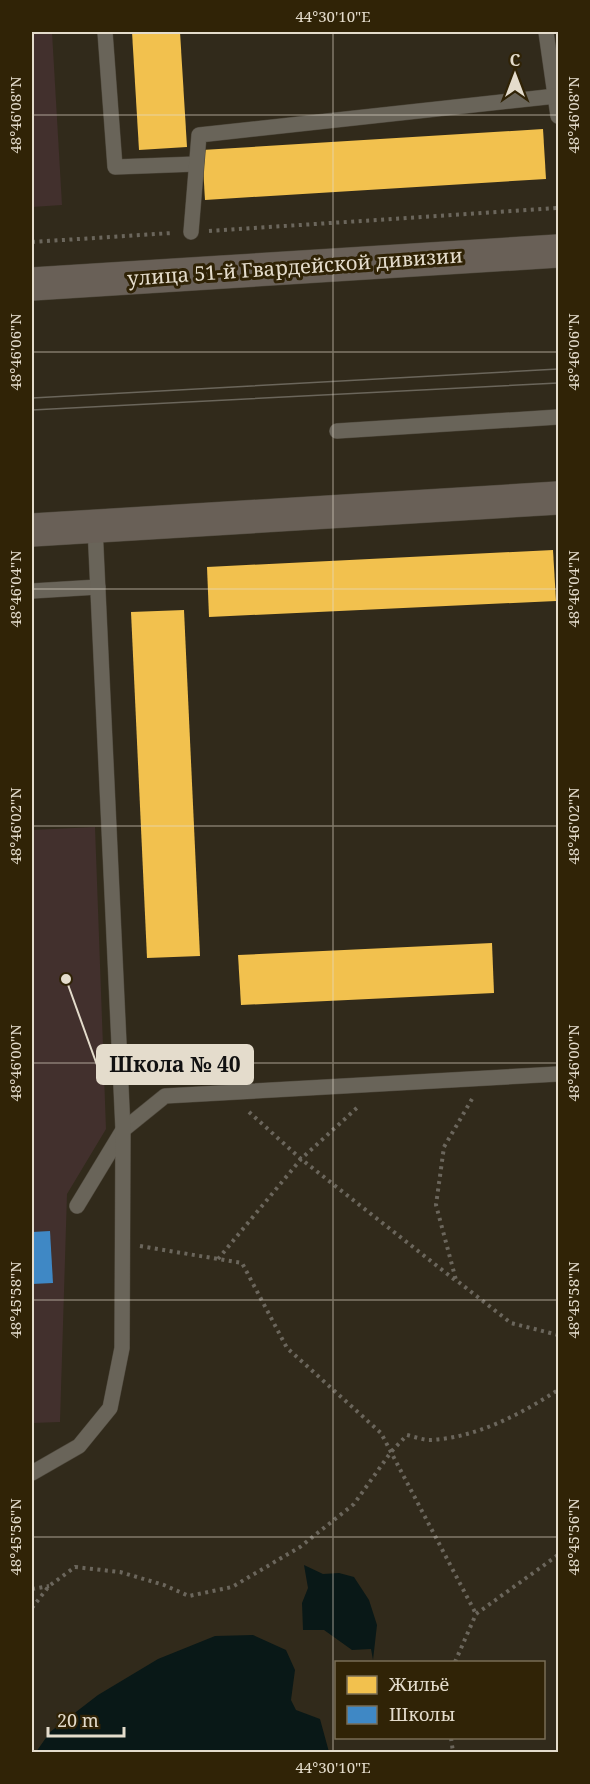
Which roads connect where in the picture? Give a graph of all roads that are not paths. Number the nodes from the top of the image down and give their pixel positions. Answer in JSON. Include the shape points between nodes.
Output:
{"nodes":[{"id":1,"x":105,"y":32,"type":"edge"},
{"id":2,"x":546,"y":32,"type":"edge"},
{"id":3,"x":556,"y":96,"type":"junction"},
{"id":4,"x":558,"y":116,"type":"edge"},
{"id":5,"x":196,"y":164,"type":"junction"},
{"id":6,"x":191,"y":232,"type":"road end"},
{"id":7,"x":558,"y":251,"type":"edge"},
{"id":8,"x":32,"y":284,"type":"edge"},
{"id":9,"x":558,"y":417,"type":"edge"},
{"id":10,"x":337,"y":430,"type":"dead end"},
{"id":11,"x":558,"y":498,"type":"edge"},
{"id":12,"x":95,"y":527,"type":"junction"},
{"id":13,"x":32,"y":531,"type":"edge"},
{"id":14,"x":98,"y":587,"type":"junction"},
{"id":15,"x":32,"y":591,"type":"edge"},
{"id":16,"x":558,"y":1074,"type":"edge"},
{"id":17,"x":123,"y":1130,"type":"junction"},
{"id":18,"x":77,"y":1206,"type":"dead end"},
{"id":19,"x":32,"y":1473,"type":"edge"}],
"edges":[{"from":1,"to":5,"type":"lane","via":[[115,167]]},
{"from":2,"to":3,"type":"lane"},
{"from":3,"to":4,"type":"lane"},
{"from":3,"to":5,"type":"lane","via":[[199,135]]},
{"from":5,"to":6,"type":"lane"},
{"from":7,"to":8,"type":"main road","name":"улица 51-й Гвардейской дивизии"},
{"from":9,"to":10,"type":"lane"},
{"from":11,"to":12,"type":"main road"},
{"from":12,"to":13,"type":"main road"},
{"from":12,"to":14,"type":"lane"},
{"from":14,"to":15,"type":"lane"},
{"from":14,"to":17,"type":"lane"},
{"from":16,"to":17,"type":"lane","via":[[165,1096]]},
{"from":17,"to":18,"type":"lane"},
{"from":17,"to":19,"type":"lane","via":[[122,1348],[110,1408],[79,1446]]}]}
